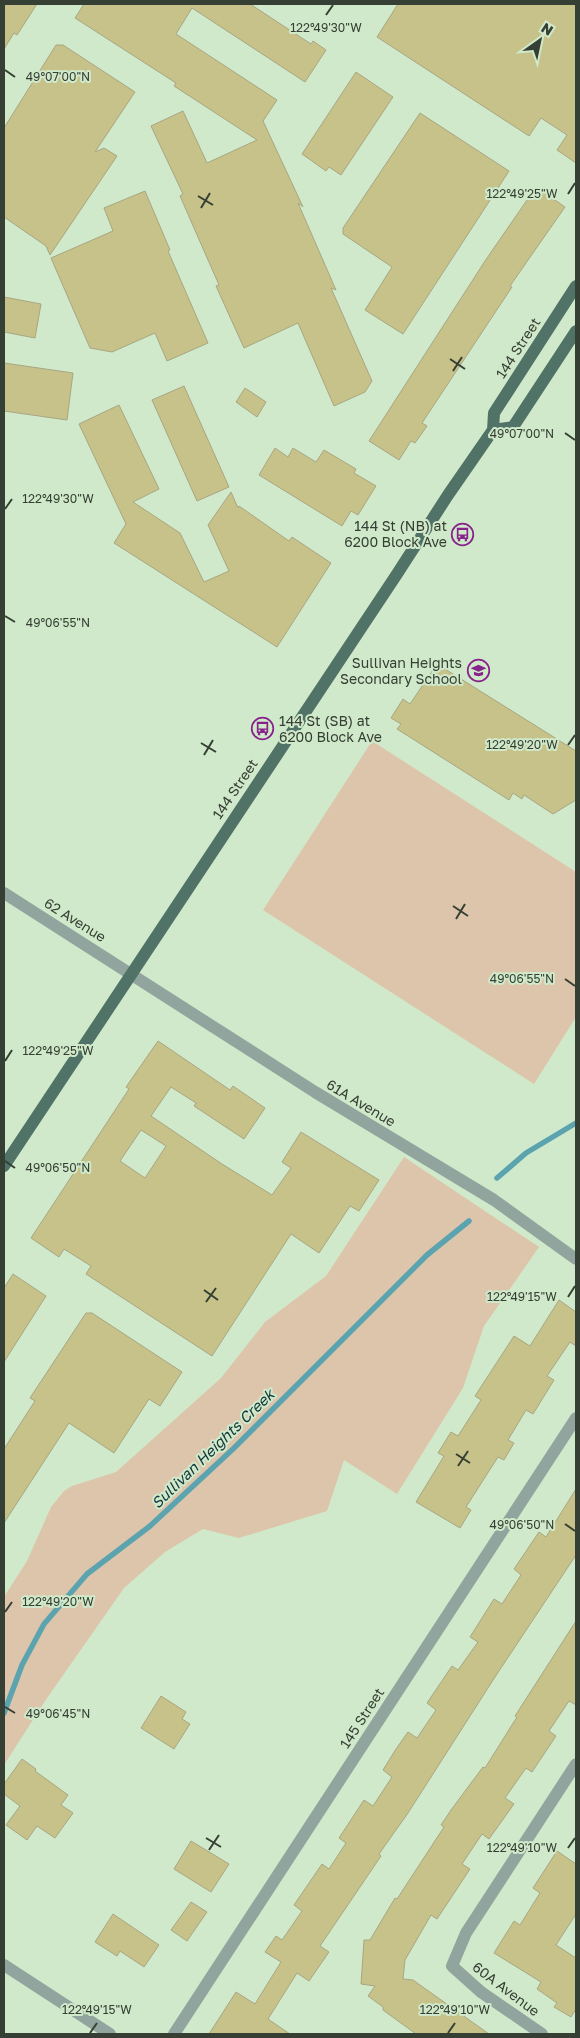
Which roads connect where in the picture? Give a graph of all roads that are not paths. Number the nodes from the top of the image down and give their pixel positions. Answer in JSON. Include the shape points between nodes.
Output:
{"nodes":[{"id":1,"x":576,"y":286,"type":"edge"},
{"id":2,"x":576,"y":331,"type":"edge"},
{"id":3,"x":494,"y":430,"type":"junction"},
{"id":4,"x":4,"y":893,"type":"edge"},
{"id":5,"x":130,"y":973,"type":"junction"},
{"id":6,"x":4,"y":1166,"type":"edge"},
{"id":7,"x":576,"y":1259,"type":"edge"},
{"id":8,"x":576,"y":1418,"type":"edge"},
{"id":9,"x":576,"y":1764,"type":"edge"},
{"id":10,"x":4,"y":1965,"type":"edge"},
{"id":11,"x":110,"y":2034,"type":"edge"},
{"id":12,"x":174,"y":2034,"type":"edge"},
{"id":13,"x":542,"y":2034,"type":"edge"}],
"edges":[{"from":1,"to":3,"type":"main road","name":"144 Street","via":[[494,413]]},
{"from":2,"to":3,"type":"main road","via":[[513,427]]},
{"from":3,"to":5,"type":"main road","name":"144 Street"},
{"from":4,"to":5,"type":"street","name":"62 Avenue"},
{"from":5,"to":6,"type":"main road","name":"144 Street"},
{"from":5,"to":7,"type":"street","name":"61A Avenue","via":[[315,1092],[494,1200]]},
{"from":8,"to":12,"type":"street","name":"145 Street"},
{"from":9,"to":13,"type":"street","name":"60A Avenue","via":[[466,1933],[452,1966],[481,1992]]},
{"from":10,"to":11,"type":"street"}]}
